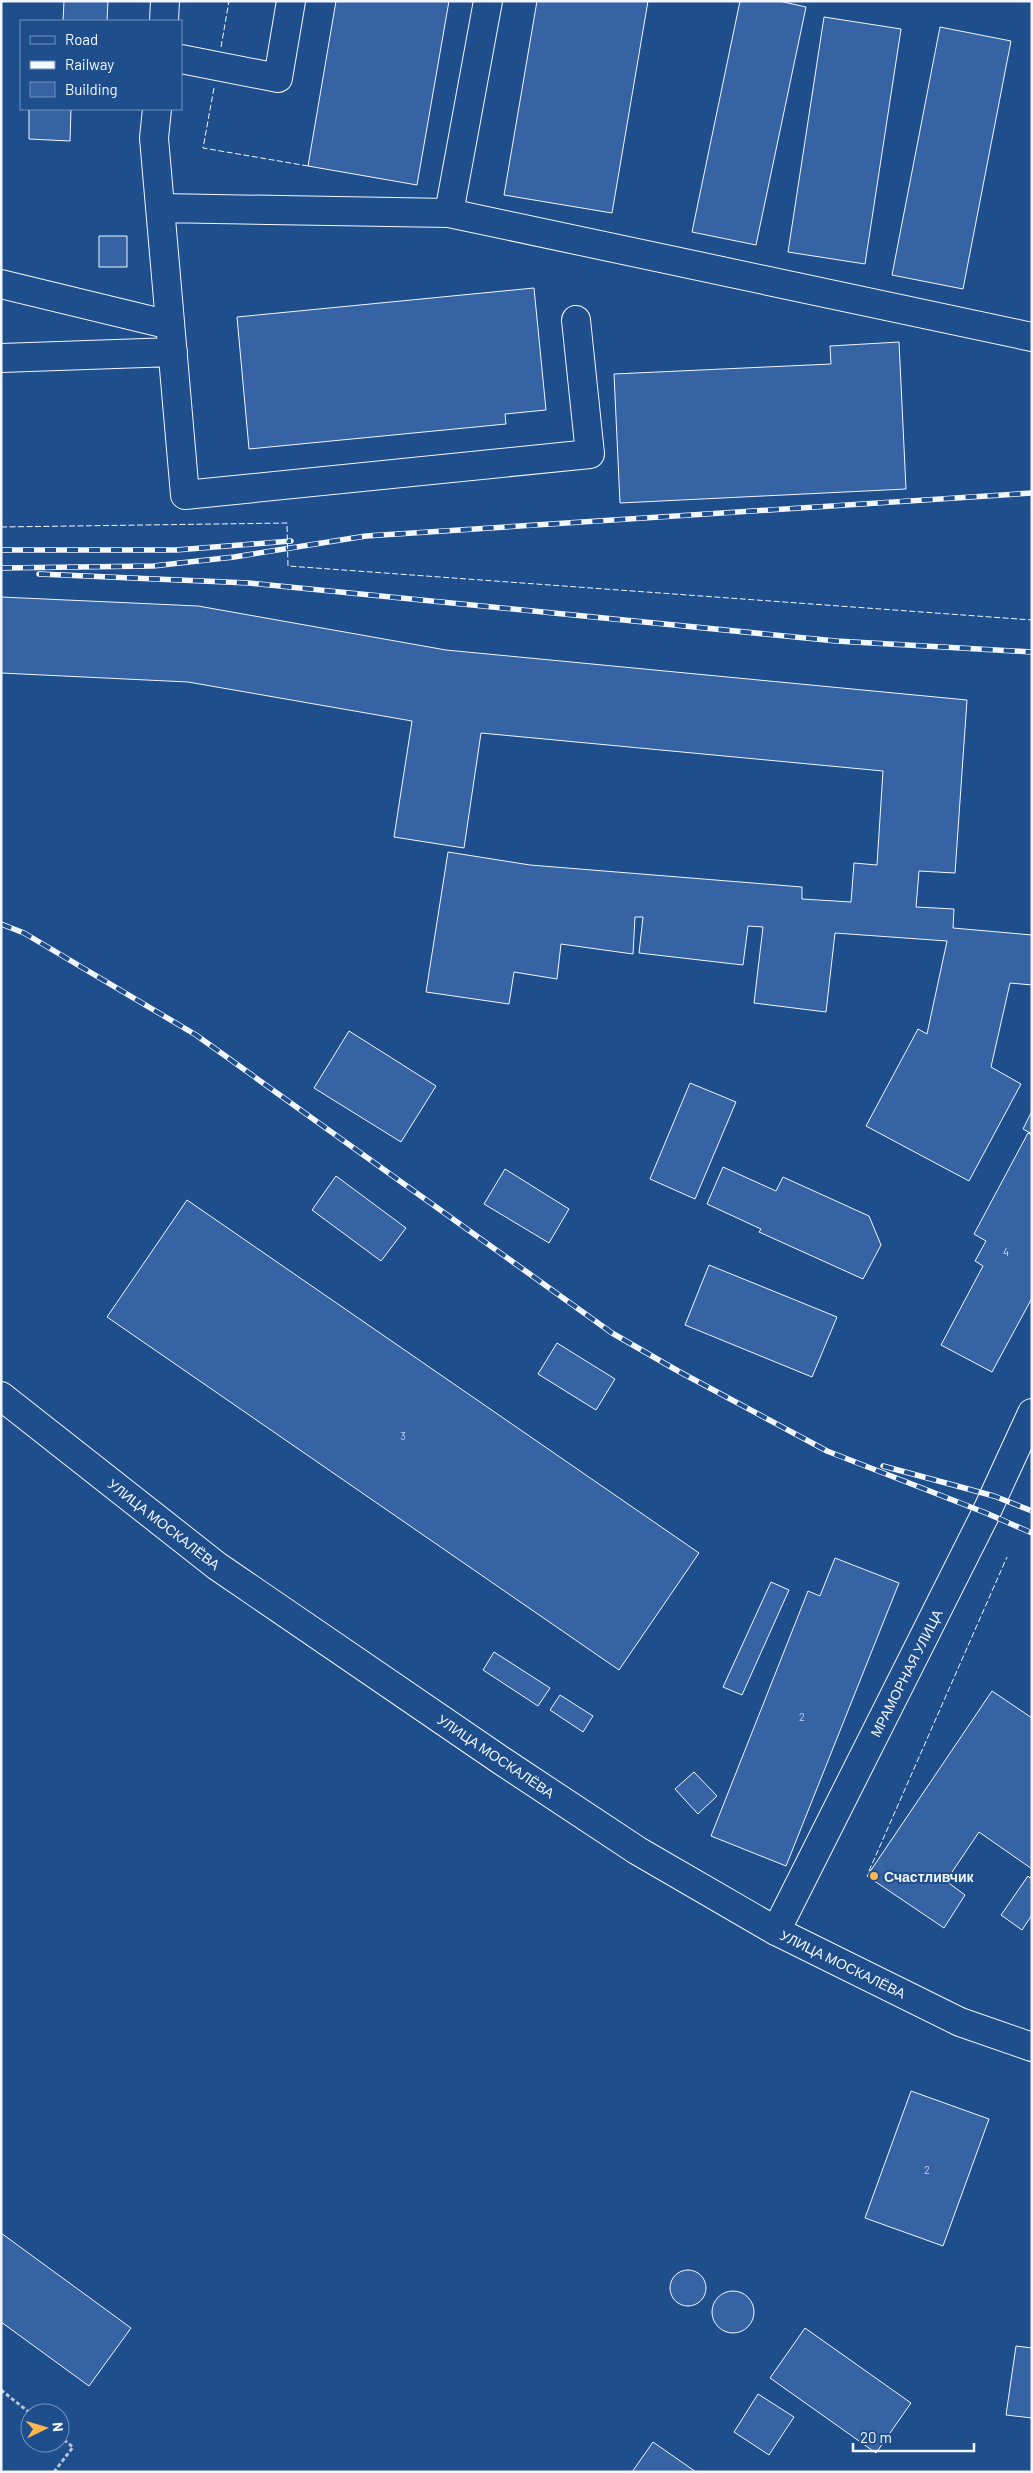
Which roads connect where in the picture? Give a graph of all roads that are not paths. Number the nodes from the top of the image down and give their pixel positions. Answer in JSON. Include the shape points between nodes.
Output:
{"nodes":[{"id":1,"x":165,"y":1,"type":"edge"},
{"id":2,"x":292,"y":1,"type":"edge"},
{"id":3,"x":488,"y":1,"type":"edge"},
{"id":4,"x":164,"y":20,"type":"edge"},
{"id":5,"x":182,"y":59,"type":"edge"},
{"id":6,"x":156,"y":110,"type":"edge"},
{"id":7,"x":160,"y":208,"type":"junction"},
{"id":8,"x":449,"y":213,"type":"junction"},
{"id":9,"x":1,"y":284,"type":"edge"},
{"id":10,"x":576,"y":320,"type":"dead end"},
{"id":11,"x":170,"y":324,"type":"junction"},
{"id":12,"x":1032,"y":337,"type":"edge"},
{"id":13,"x":173,"y":352,"type":"junction"},
{"id":14,"x":1,"y":358,"type":"edge"},
{"id":15,"x":1,"y":1396,"type":"edge"},
{"id":16,"x":1032,"y":1413,"type":"edge"},
{"id":17,"x":776,"y":1931,"type":"junction"},
{"id":18,"x":1032,"y":2046,"type":"edge"}],
"edges":[{"from":1,"to":4,"type":"main road"},
{"from":2,"to":5,"type":"main road","via":[[278,78]]},
{"from":3,"to":8,"type":"main road"},
{"from":6,"to":7,"type":"main road","via":[[154,138]]},
{"from":7,"to":8,"type":"main road"},
{"from":7,"to":11,"type":"main road"},
{"from":8,"to":12,"type":"main road"},
{"from":9,"to":11,"type":"main road"},
{"from":10,"to":13,"type":"main road","via":[[590,454],[185,495]]},
{"from":11,"to":13,"type":"main road"},
{"from":13,"to":14,"type":"main road"},
{"from":15,"to":17,"type":"main road","name":"УЛИЦА МОСКАЛЁВА","via":[[225,1571],[638,1851]]},
{"from":16,"to":17,"type":"main road","name":"МРАМОРНАЯ УЛИЦА","via":[[986,1513]]},
{"from":17,"to":18,"type":"main road","name":"УЛИЦА МОСКАЛЁВА","via":[[960,2022]]}]}
